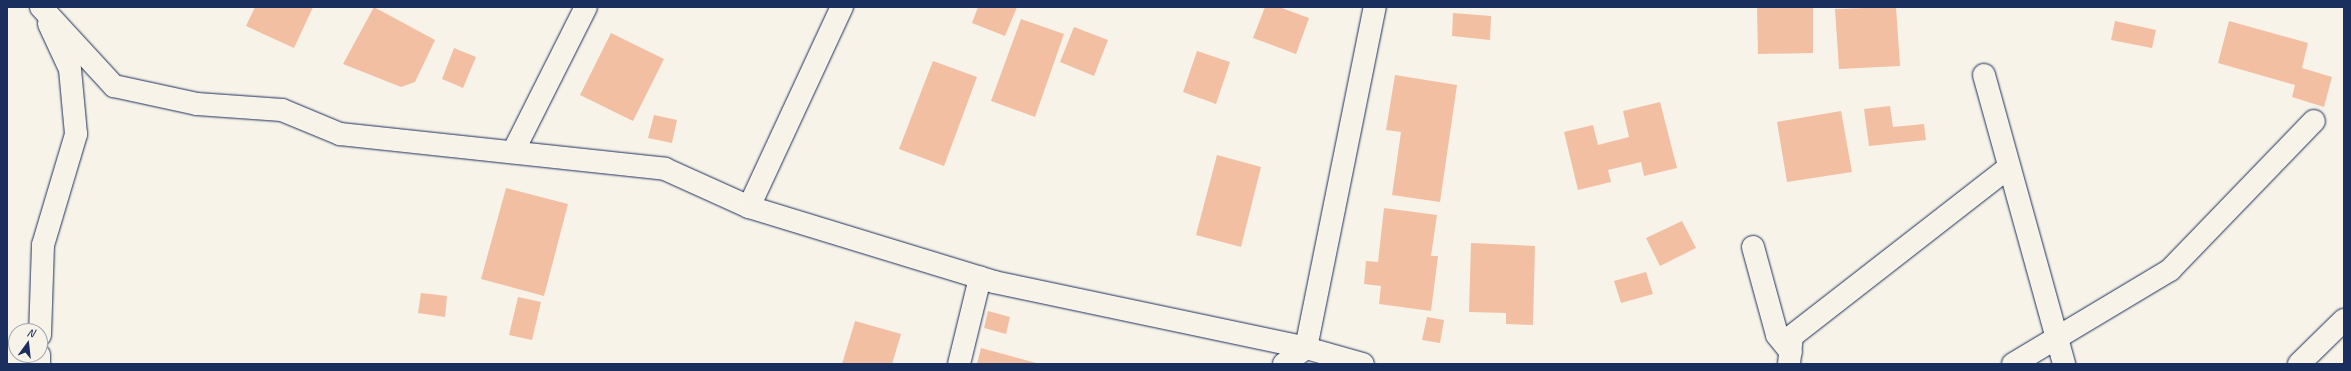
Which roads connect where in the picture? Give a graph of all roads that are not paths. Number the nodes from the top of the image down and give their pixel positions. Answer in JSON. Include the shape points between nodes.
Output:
{"nodes":[{"id":1,"x":41,"y":7,"type":"edge"},
{"id":2,"x":586,"y":7,"type":"edge"},
{"id":3,"x":842,"y":7,"type":"edge"},
{"id":4,"x":1375,"y":7,"type":"edge"},
{"id":5,"x":1984,"y":75,"type":"dead end"},
{"id":6,"x":2314,"y":121,"type":"dead end"},
{"id":7,"x":512,"y":152,"type":"junction"},
{"id":8,"x":2009,"y":167,"type":"junction"},
{"id":9,"x":748,"y":207,"type":"junction"},
{"id":10,"x":1752,"y":248,"type":"dead end"},
{"id":11,"x":980,"y":278,"type":"junction"},
{"id":12,"x":2344,"y":320,"type":"edge"},
{"id":13,"x":40,"y":323,"type":"edge"},
{"id":14,"x":2056,"y":338,"type":"junction"},
{"id":15,"x":1306,"y":348,"type":"junction"},
{"id":16,"x":1790,"y":358,"type":"edge"},
{"id":17,"x":959,"y":364,"type":"edge"},
{"id":18,"x":1284,"y":364,"type":"edge"},
{"id":19,"x":1363,"y":364,"type":"edge"},
{"id":20,"x":2013,"y":364,"type":"edge"},
{"id":21,"x":2064,"y":364,"type":"edge"},
{"id":22,"x":2299,"y":364,"type":"edge"}],
"edges":[{"from":1,"to":7,"type":"street","via":[[114,86],[197,104],[282,110],[340,134]]},
{"from":1,"to":13,"type":"street","via":[[70,69],[76,134],[43,245]]},
{"from":2,"to":7,"type":"street"},
{"from":3,"to":9,"type":"street"},
{"from":4,"to":15,"type":"street"},
{"from":5,"to":8,"type":"street"},
{"from":6,"to":14,"type":"street","via":[[2170,270]]},
{"from":7,"to":9,"type":"street","via":[[665,169]]},
{"from":8,"to":14,"type":"street"},
{"from":8,"to":16,"type":"street","via":[[1792,336]]},
{"from":9,"to":11,"type":"street"},
{"from":10,"to":16,"type":"street","via":[[1777,335]]},
{"from":11,"to":15,"type":"street"},
{"from":11,"to":17,"type":"street"},
{"from":12,"to":22,"type":"street"},
{"from":14,"to":20,"type":"street"},
{"from":14,"to":21,"type":"street"},
{"from":15,"to":18,"type":"street"},
{"from":15,"to":19,"type":"street"}]}
